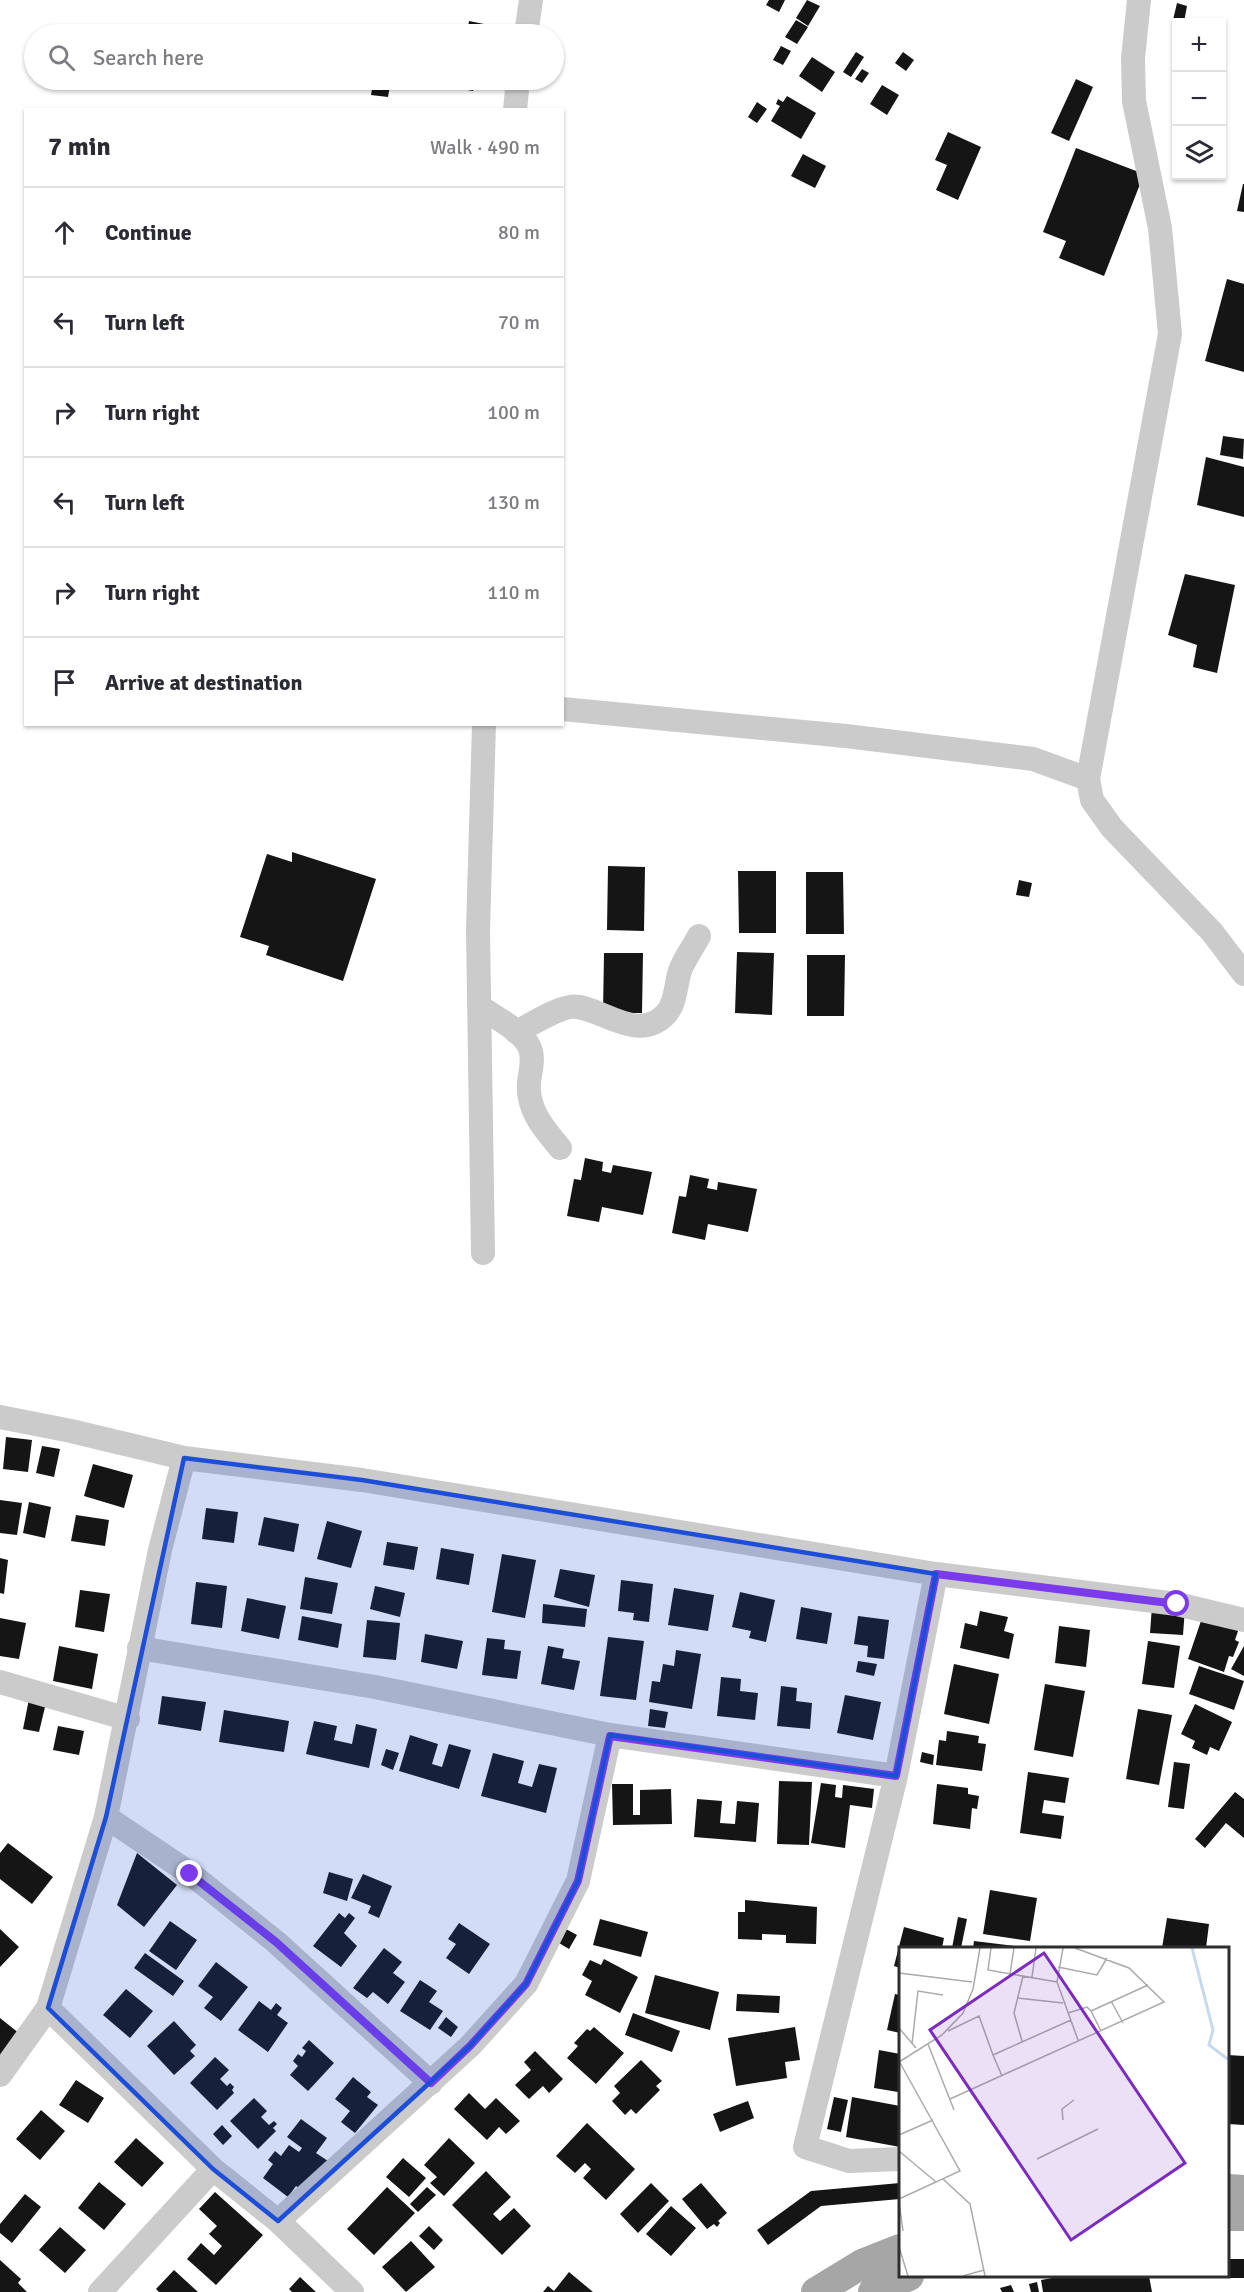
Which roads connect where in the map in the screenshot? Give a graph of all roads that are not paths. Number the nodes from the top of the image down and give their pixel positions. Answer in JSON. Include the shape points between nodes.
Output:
{"nodes":[{"id":1,"x":531,"y":0,"type":"edge"},
{"id":2,"x":1139,"y":0,"type":"edge"},
{"id":3,"x":527,"y":24,"type":"edge"},
{"id":4,"x":517,"y":90,"type":"edge"},
{"id":5,"x":514,"y":108,"type":"edge"},
{"id":6,"x":564,"y":709,"type":"edge"},
{"id":7,"x":484,"y":726,"type":"edge"},
{"id":8,"x":1088,"y":778,"type":"junction"},
{"id":9,"x":699,"y":936,"type":"dead end"},
{"id":10,"x":1244,"y":974,"type":"edge"},
{"id":11,"x":479,"y":1006,"type":"junction"},
{"id":12,"x":516,"y":1032,"type":"junction"},
{"id":13,"x":560,"y":1148,"type":"dead end"},
{"id":14,"x":483,"y":1253,"type":"dead end"},
{"id":15,"x":0,"y":1417,"type":"edge"},
{"id":16,"x":184,"y":1458,"type":"junction"},
{"id":17,"x":936,"y":1574,"type":"junction"},
{"id":18,"x":1244,"y":1620,"type":"edge"},
{"id":19,"x":140,"y":1648,"type":"junction"},
{"id":20,"x":0,"y":1682,"type":"edge"},
{"id":21,"x":128,"y":1719,"type":"junction"},
{"id":22,"x":610,"y":1736,"type":"junction"},
{"id":23,"x":896,"y":1776,"type":"junction"},
{"id":24,"x":106,"y":1817,"type":"junction"},
{"id":25,"x":48,"y":2008,"type":"junction"},
{"id":26,"x":0,"y":2075,"type":"edge"},
{"id":27,"x":431,"y":2083,"type":"junction"},
{"id":28,"x":899,"y":2159,"type":"edge"},
{"id":29,"x":213,"y":2169,"type":"junction"},
{"id":30,"x":1229,"y":2189,"type":"edge"},
{"id":31,"x":1244,"y":2190,"type":"edge"},
{"id":32,"x":278,"y":2221,"type":"junction"},
{"id":33,"x":899,"y":2250,"type":"edge"},
{"id":34,"x":907,"y":2277,"type":"edge"},
{"id":35,"x":100,"y":2292,"type":"edge"},
{"id":36,"x":352,"y":2292,"type":"edge"},
{"id":37,"x":816,"y":2292,"type":"edge"},
{"id":38,"x":873,"y":2292,"type":"edge"}],
"edges":[{"from":1,"to":3,"type":"street"},
{"from":2,"to":8,"type":"street","via":[[1133,58],[1134,101],[1160,228],[1170,334]]},
{"from":4,"to":5,"type":"street"},
{"from":6,"to":8,"type":"street","via":[[846,736],[1034,759]]},
{"from":7,"to":11,"type":"street"},
{"from":8,"to":10,"type":"street","via":[[1092,800],[1112,828],[1212,932]]},
{"from":9,"to":12,"type":"street","via":[[680,970],[674,999],[665,1016],[649,1024],[622,1024],[585,1006],[570,1007]]},
{"from":11,"to":12,"type":"street"},
{"from":11,"to":14,"type":"street"},
{"from":12,"to":13,"type":"street","via":[[529,1046],[532,1105],[540,1125]]},
{"from":15,"to":16,"type":"street"},
{"from":16,"to":17,"type":"street","via":[[362,1479]]},
{"from":16,"to":19,"type":"street"},
{"from":17,"to":18,"type":"street","via":[[1177,1604]]},
{"from":17,"to":23,"type":"street"},
{"from":19,"to":21,"type":"street"},
{"from":19,"to":22,"type":"street","via":[[375,1687]]},
{"from":20,"to":21,"type":"street"},
{"from":21,"to":24,"type":"street"},
{"from":22,"to":23,"type":"street"},
{"from":22,"to":27,"type":"street","via":[[578,1881],[526,1984]]},
{"from":23,"to":28,"type":"street","via":[[805,2147],[849,2161]]},
{"from":24,"to":25,"type":"street"},
{"from":24,"to":27,"type":"street","via":[[190,1874],[276,1942]]},
{"from":25,"to":26,"type":"street"},
{"from":25,"to":29,"type":"street"},
{"from":27,"to":32,"type":"street"},
{"from":29,"to":32,"type":"street"},
{"from":29,"to":35,"type":"street"},
{"from":30,"to":31,"type":"main road"},
{"from":32,"to":36,"type":"street"},
{"from":33,"to":37,"type":"main road","via":[[862,2264]]},
{"from":34,"to":38,"type":"main road"}]}
